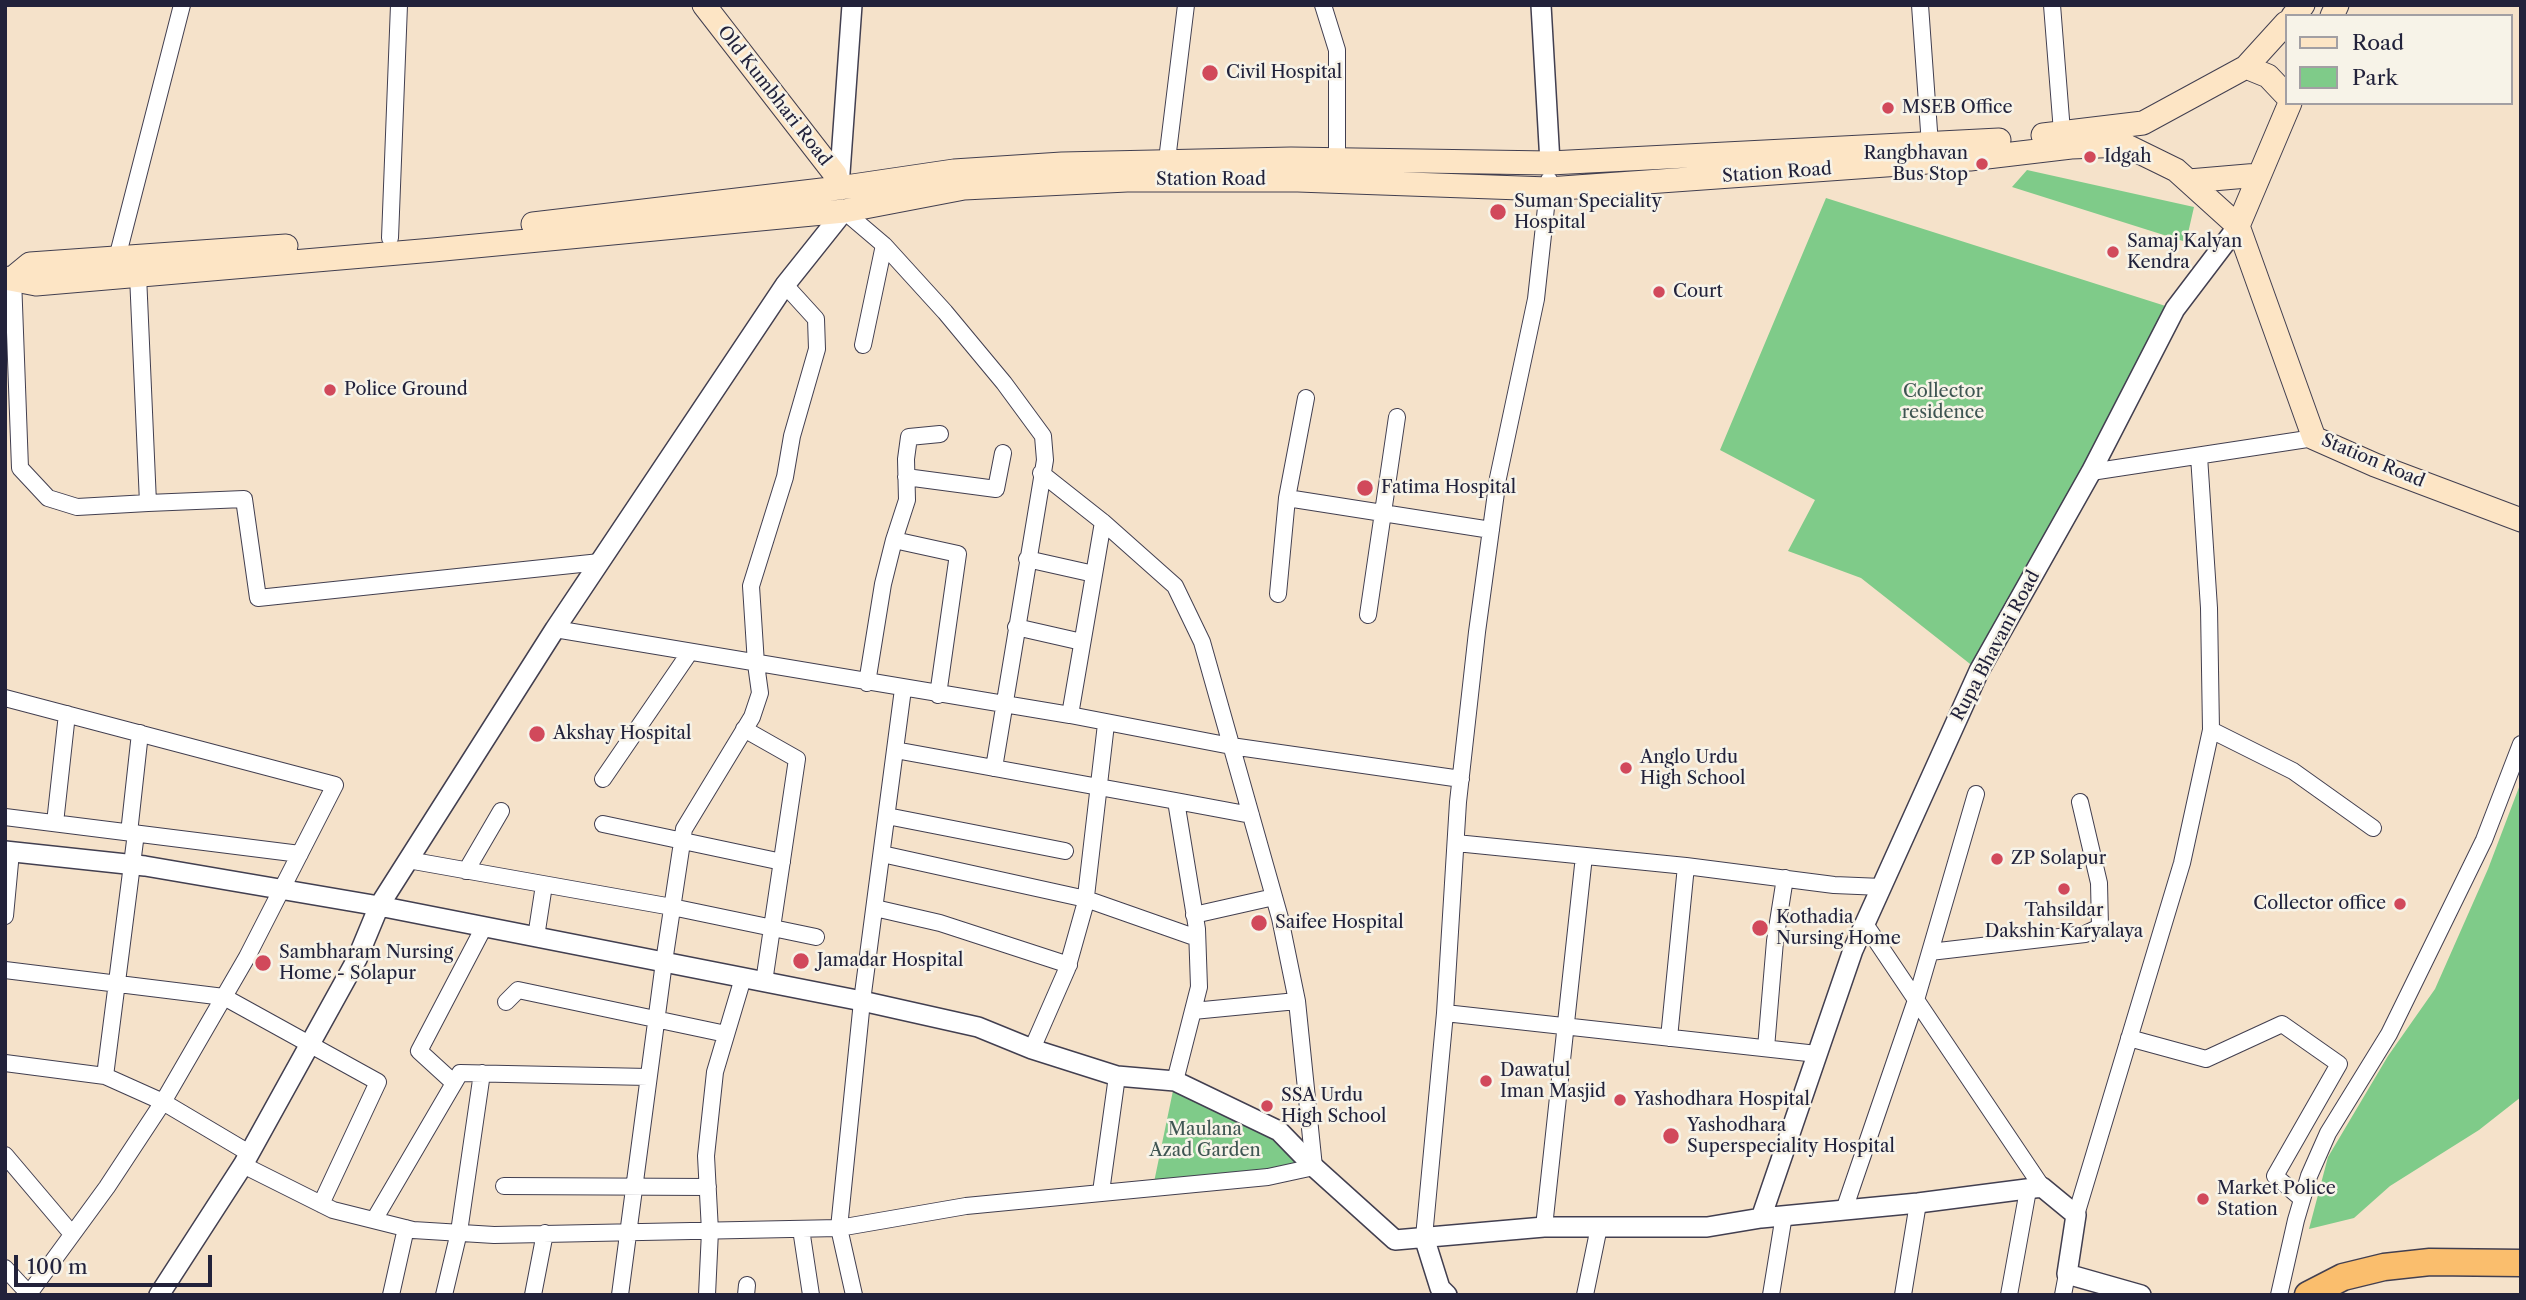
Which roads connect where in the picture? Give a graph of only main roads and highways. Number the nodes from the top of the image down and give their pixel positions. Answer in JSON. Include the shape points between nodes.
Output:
{"nodes":[{"id":1,"x":704,"y":5,"type":"edge"},
{"id":2,"x":2284,"y":25,"type":"edge"},
{"id":3,"x":2246,"y":67,"type":"junction"},
{"id":4,"x":2284,"y":93,"type":"edge"},
{"id":5,"x":2289,"y":105,"type":"edge"},
{"id":6,"x":2259,"y":175,"type":"junction"},
{"id":7,"x":2189,"y":181,"type":"junction"},
{"id":8,"x":839,"y":188,"type":"junction"},
{"id":9,"x":2238,"y":226,"type":"junction"},
{"id":10,"x":9,"y":278,"type":"edge"},
{"id":11,"x":2521,"y":520,"type":"edge"},
{"id":12,"x":2521,"y":1263,"type":"edge"},
{"id":13,"x":2521,"y":1278,"type":"edge"},
{"id":14,"x":2309,"y":1294,"type":"edge"}],
"edges":[{"from":1,"to":8,"type":"main road","name":"Old Kumbhari Road","via":[[835,174]]},
{"from":2,"to":3,"type":"main road"},
{"from":3,"to":4,"type":"main road","via":[[2268,76]]},
{"from":3,"to":8,"type":"main road","via":[[2143,123],[1981,142],[1550,163],[1167,160],[1062,164],[954,171]]},
{"from":5,"to":6,"type":"main road","name":"Rupa Bhavani Road"},
{"from":6,"to":7,"type":"main road"},
{"from":6,"to":9,"type":"main road","name":"Rupa Bhavani Road"},
{"from":7,"to":9,"type":"main road","name":"Station Road"},
{"from":7,"to":10,"type":"main road","name":"Station Road","via":[[2125,145],[1548,189],[1127,180],[964,188],[844,211],[36,284]]},
{"from":8,"to":10,"type":"main road","via":[[497,228],[30,264]]},
{"from":9,"to":11,"type":"main road","name":"Station Road","via":[[2315,438]]},
{"from":12,"to":14,"type":"highway","via":[[2430,1262],[2384,1267],[2343,1277]]},
{"from":13,"to":14,"type":"highway","via":[[2409,1279]]}]}
